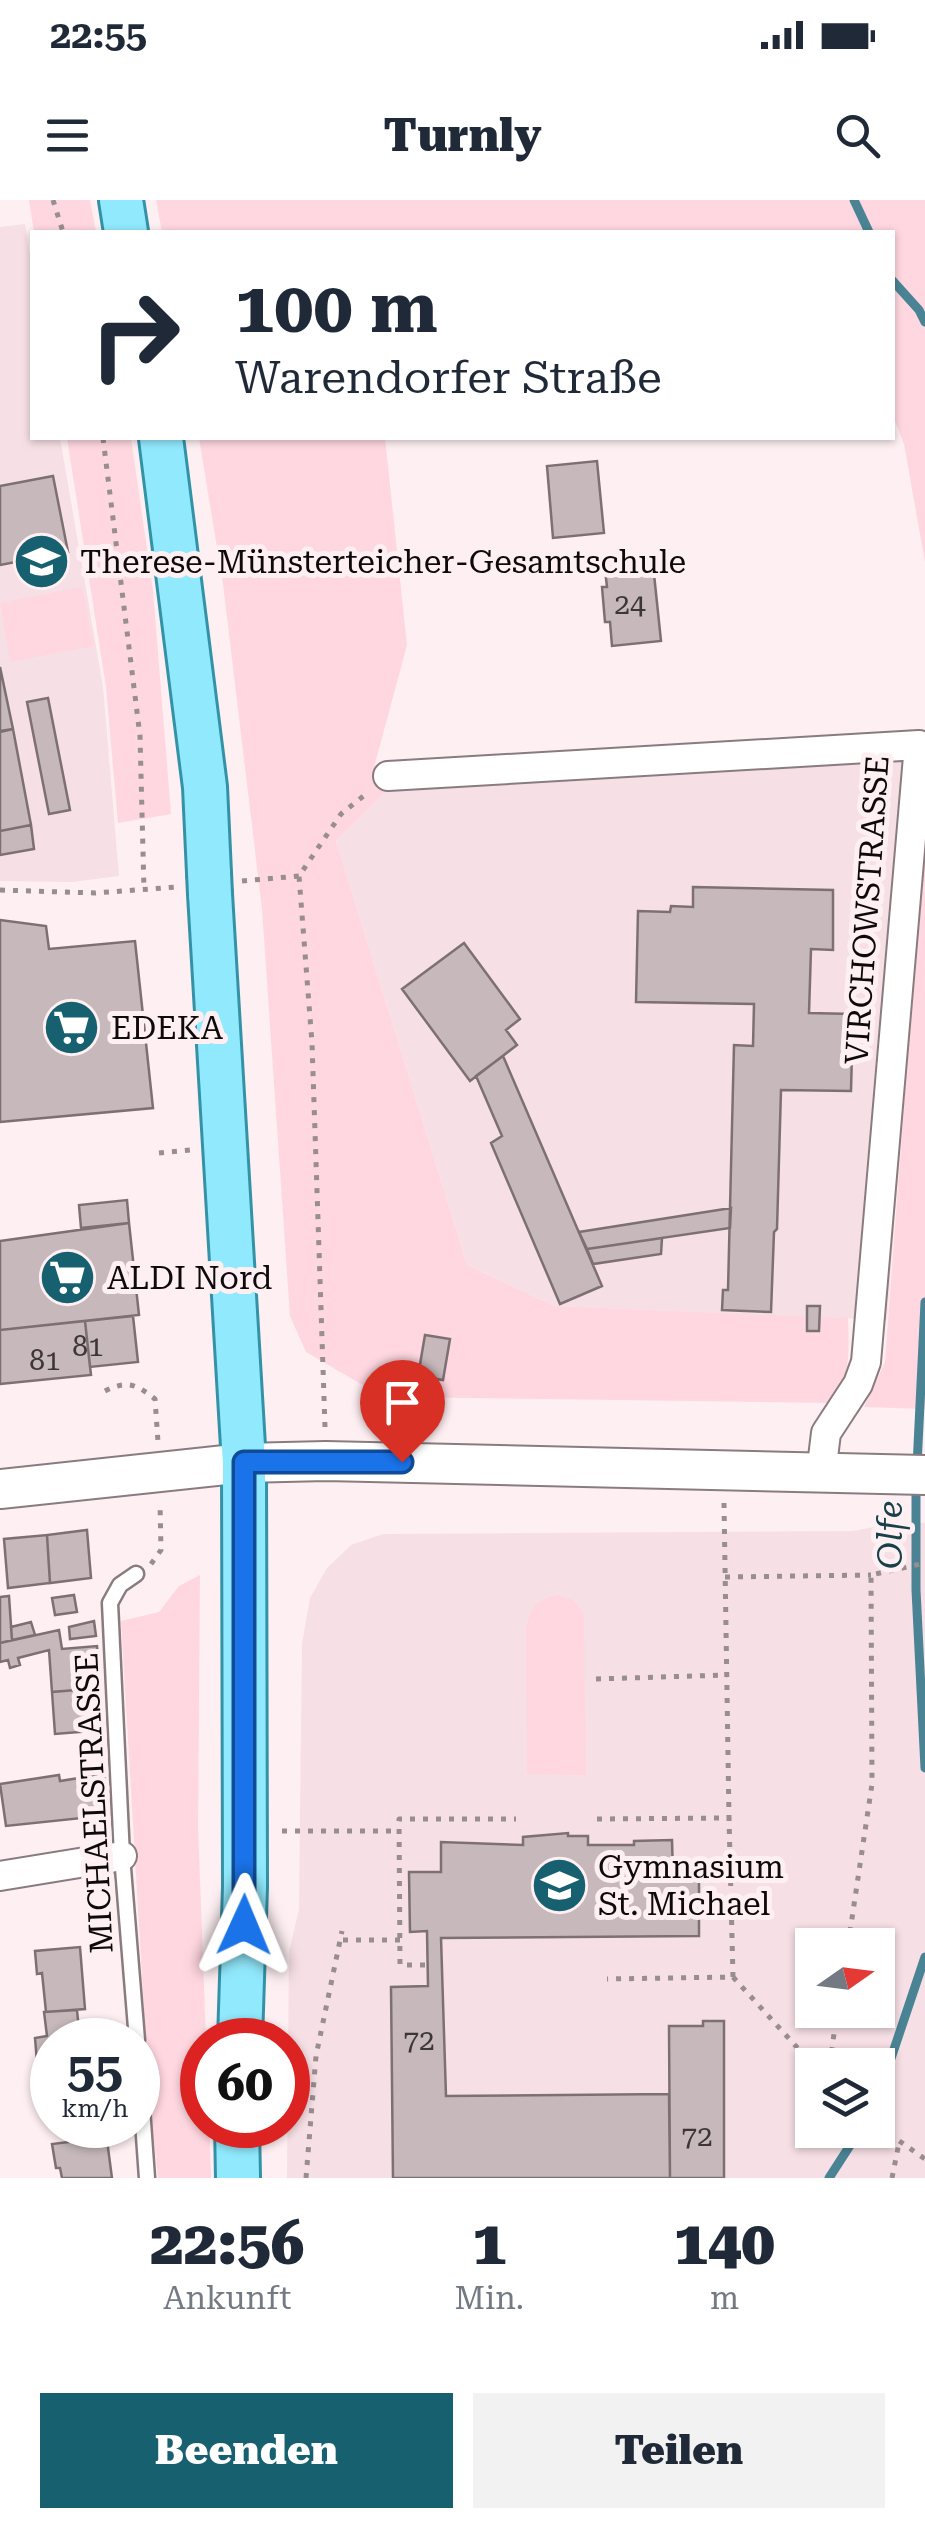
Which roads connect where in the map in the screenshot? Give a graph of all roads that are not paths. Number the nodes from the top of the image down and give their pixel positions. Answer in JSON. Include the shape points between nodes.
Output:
{"nodes":[{"id":1,"x":120,"y":200,"type":"edge"},
{"id":2,"x":126,"y":230,"type":"edge"},
{"id":3,"x":161,"y":440,"type":"edge"},
{"id":4,"x":388,"y":776,"type":"road end"},
{"id":5,"x":244,"y":1462,"type":"junction"},
{"id":6,"x":821,"y":1474,"type":"junction"},
{"id":7,"x":914,"y":1475,"type":"edge"},
{"id":8,"x":0,"y":1489,"type":"edge"},
{"id":9,"x":136,"y":1574,"type":"road end"},
{"id":10,"x":122,"y":1856,"type":"junction"},
{"id":11,"x":0,"y":1876,"type":"edge"},
{"id":12,"x":134,"y":2018,"type":"edge"},
{"id":13,"x":241,"y":2018,"type":"edge"},
{"id":14,"x":146,"y":2148,"type":"edge"},
{"id":15,"x":237,"y":2148,"type":"edge"},
{"id":16,"x":148,"y":2178,"type":"edge"},
{"id":17,"x":238,"y":2178,"type":"edge"}],
"edges":[{"from":1,"to":2,"type":"main road"},
{"from":3,"to":5,"type":"main road","via":[[205,787]]},
{"from":4,"to":6,"type":"street","name":"VIRCHOWSTRASSE","via":[[919,745],[866,1362],[826,1433]]},
{"from":5,"to":6,"type":"main road"},
{"from":5,"to":8,"type":"main road"},
{"from":5,"to":13,"type":"main road"},
{"from":6,"to":7,"type":"main road"},
{"from":9,"to":10,"type":"lane","name":"MICHAELSTRASSE","via":[[120,1584],[110,1603]]},
{"from":10,"to":11,"type":"street"},
{"from":10,"to":12,"type":"lane","name":"MICHAELSTRASSE"},
{"from":14,"to":16,"type":"lane"},
{"from":15,"to":17,"type":"main road"}]}
